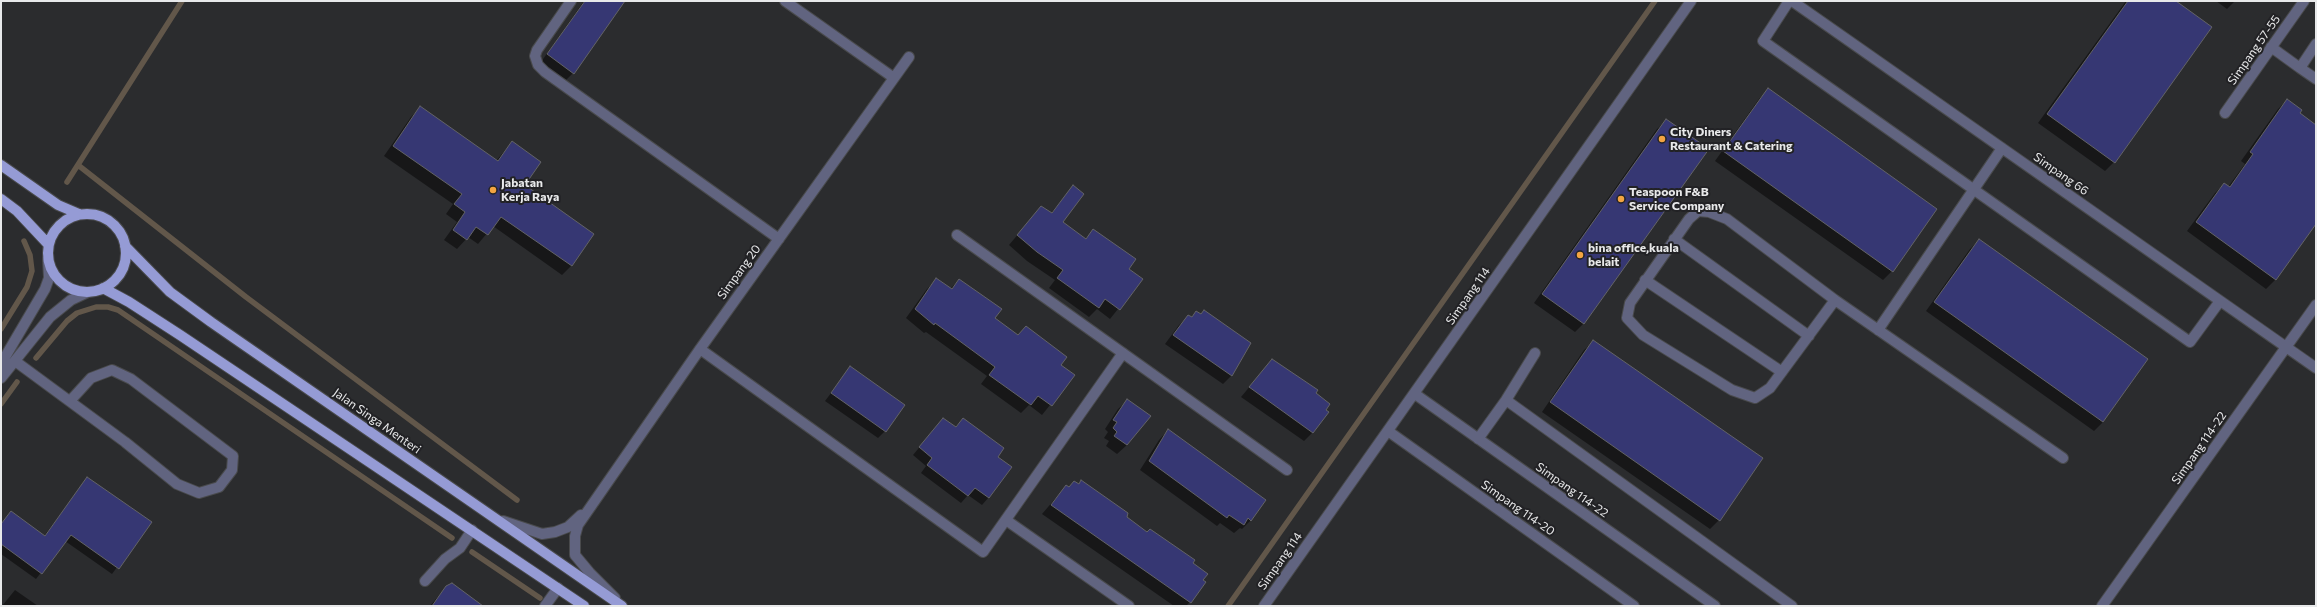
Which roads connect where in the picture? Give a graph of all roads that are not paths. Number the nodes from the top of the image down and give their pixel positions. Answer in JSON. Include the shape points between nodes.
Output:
{"nodes":[{"id":1,"x":571,"y":1,"type":"edge"},
{"id":2,"x":785,"y":1,"type":"edge"},
{"id":3,"x":1692,"y":1,"type":"edge"},
{"id":4,"x":1791,"y":1,"type":"edge"},
{"id":5,"x":2304,"y":1,"type":"edge"},
{"id":6,"x":2316,"y":44,"type":"edge"},
{"id":7,"x":2271,"y":47,"type":"junction"},
{"id":8,"x":908,"y":57,"type":"dead end"},
{"id":9,"x":2300,"y":68,"type":"junction"},
{"id":10,"x":894,"y":78,"type":"junction"},
{"id":11,"x":2316,"y":80,"type":"edge"},
{"id":12,"x":2225,"y":113,"type":"dead end"},
{"id":13,"x":2002,"y":148,"type":"junction"},
{"id":14,"x":1,"y":165,"type":"edge"},
{"id":15,"x":1974,"y":190,"type":"junction"},
{"id":16,"x":1,"y":199,"type":"edge"},
{"id":17,"x":79,"y":214,"type":"junction"},
{"id":18,"x":957,"y":235,"type":"dead end"},
{"id":19,"x":779,"y":239,"type":"junction"},
{"id":20,"x":1674,"y":239,"type":"junction"},
{"id":21,"x":48,"y":244,"type":"junction"},
{"id":22,"x":125,"y":246,"type":"junction"},
{"id":23,"x":48,"y":259,"type":"junction"},
{"id":24,"x":1645,"y":280,"type":"junction"},
{"id":25,"x":103,"y":288,"type":"junction"},
{"id":26,"x":88,"y":292,"type":"junction"},
{"id":27,"x":1835,"y":300,"type":"junction"},
{"id":28,"x":2220,"y":300,"type":"junction"},
{"id":29,"x":2316,"y":305,"type":"edge"},
{"id":30,"x":1878,"y":330,"type":"junction"},
{"id":31,"x":1809,"y":336,"type":"junction"},
{"id":32,"x":2287,"y":347,"type":"junction"},
{"id":33,"x":700,"y":349,"type":"junction"},
{"id":34,"x":1123,"y":353,"type":"junction"},
{"id":35,"x":1535,"y":353,"type":"dead end"},
{"id":36,"x":15,"y":361,"type":"junction"},
{"id":37,"x":1,"y":364,"type":"edge"},
{"id":38,"x":2316,"y":368,"type":"edge"},
{"id":39,"x":1782,"y":372,"type":"junction"},
{"id":40,"x":1,"y":378,"type":"edge"},
{"id":41,"x":1415,"y":394,"type":"junction"},
{"id":42,"x":1506,"y":400,"type":"junction"},
{"id":43,"x":70,"y":401,"type":"junction"},
{"id":44,"x":1388,"y":431,"type":"junction"},
{"id":45,"x":1478,"y":439,"type":"junction"},
{"id":46,"x":2063,"y":458,"type":"dead end"},
{"id":47,"x":1287,"y":470,"type":"dead end"},
{"id":48,"x":592,"y":503,"type":"junction"},
{"id":49,"x":494,"y":518,"type":"junction"},
{"id":50,"x":1006,"y":520,"type":"junction"},
{"id":51,"x":472,"y":530,"type":"junction"},
{"id":52,"x":425,"y":581,"type":"dead end"},
{"id":53,"x":558,"y":588,"type":"junction"},
{"id":54,"x":545,"y":606,"type":"edge"},
{"id":55,"x":584,"y":606,"type":"edge"},
{"id":56,"x":623,"y":606,"type":"edge"},
{"id":57,"x":1129,"y":606,"type":"edge"},
{"id":58,"x":1264,"y":606,"type":"edge"},
{"id":59,"x":1634,"y":606,"type":"edge"},
{"id":60,"x":1715,"y":606,"type":"edge"},
{"id":61,"x":1792,"y":606,"type":"edge"},
{"id":62,"x":2102,"y":606,"type":"edge"}],
"edges":[{"from":1,"to":19,"type":"street","via":[[537,50],[535,56],[544,72]]},
{"from":2,"to":10,"type":"street"},
{"from":3,"to":41,"type":"street","name":"Simpang 114"},
{"from":4,"to":13,"type":"street","name":"Simpang 66"},
{"from":4,"to":15,"type":"street","via":[[1763,41]]},
{"from":5,"to":7,"type":"street","name":"Simpang 57-55"},
{"from":6,"to":9,"type":"street"},
{"from":7,"to":9,"type":"street"},
{"from":7,"to":12,"type":"street","name":"Simpang 57-55"},
{"from":8,"to":10,"type":"street","name":"Simpang 20"},
{"from":9,"to":11,"type":"street"},
{"from":10,"to":19,"type":"street","name":"Simpang 20"},
{"from":13,"to":15,"type":"street"},
{"from":13,"to":28,"type":"street","name":"Simpang 66"},
{"from":14,"to":17,"type":"main road","via":[[58,205]]},
{"from":15,"to":28,"type":"street","via":[[2190,342]]},
{"from":15,"to":30,"type":"street"},
{"from":16,"to":21,"type":"main road","via":[[17,211]]},
{"from":17,"to":21,"type":"main road","via":[[65,220],[55,230]]},
{"from":17,"to":22,"type":"main road","via":[[95,214],[109,221],[120,232]]},
{"from":18,"to":34,"type":"street"},
{"from":19,"to":33,"type":"street","name":"Simpang 20"},
{"from":20,"to":24,"type":"street"},
{"from":20,"to":27,"type":"street","via":[[1698,211],[1709,212],[1727,219]]},
{"from":20,"to":31,"type":"street"},
{"from":21,"to":23,"type":"main road"},
{"from":22,"to":25,"type":"main road","via":[[125,259],[121,271],[114,281]]},
{"from":22,"to":49,"type":"main road","name":"Jalan Singa Menteri","via":[[170,292]]},
{"from":23,"to":26,"type":"main road","via":[[53,272],[62,283],[75,290]]},
{"from":23,"to":37,"type":"street","via":[[49,278],[45,289]]},
{"from":24,"to":39,"type":"street"},
{"from":24,"to":39,"type":"street","via":[[1630,303],[1627,318],[1643,335],[1732,390],[1755,398],[1770,388]]},
{"from":25,"to":26,"type":"main road"},
{"from":25,"to":51,"type":"main road","via":[[160,322]]},
{"from":26,"to":36,"type":"street","via":[[71,300],[56,312]]},
{"from":27,"to":30,"type":"street"},
{"from":27,"to":31,"type":"street"},
{"from":28,"to":32,"type":"street","name":"Simpang 66"},
{"from":29,"to":32,"type":"street","name":"Simpang 114-22"},
{"from":30,"to":46,"type":"street"},
{"from":31,"to":39,"type":"street"},
{"from":32,"to":38,"type":"street","name":"Simpang 66"},
{"from":32,"to":62,"type":"street","name":"Simpang 114-22"},
{"from":33,"to":48,"type":"street","name":"Simpang 20"},
{"from":33,"to":50,"type":"street","via":[[983,552]]},
{"from":34,"to":47,"type":"street"},
{"from":34,"to":50,"type":"street"},
{"from":35,"to":42,"type":"street"},
{"from":36,"to":40,"type":"street"},
{"from":36,"to":43,"type":"street"},
{"from":41,"to":44,"type":"street","name":"Simpang 114"},
{"from":41,"to":45,"type":"street","name":"Simpang 114-22"},
{"from":42,"to":45,"type":"street"},
{"from":42,"to":61,"type":"street"},
{"from":43,"to":43,"type":"street","via":[[177,484],[199,493],[218,487],[232,470],[233,456],[131,378],[112,370],[91,378]]},
{"from":44,"to":58,"type":"street","name":"Simpang 114"},
{"from":44,"to":59,"type":"street","name":"Simpang 114-20"},
{"from":45,"to":60,"type":"street","name":"Simpang 114-22"},
{"from":48,"to":49,"type":"street","via":[[568,527],[542,534],[529,532]]},
{"from":48,"to":56,"type":"street","via":[[578,525],[575,536],[576,555],[590,574]]},
{"from":49,"to":56,"type":"main road","name":"Jalan Singa Menteri"},
{"from":50,"to":57,"type":"street"},
{"from":51,"to":52,"type":"street","via":[[460,548],[445,559]]},
{"from":51,"to":53,"type":"main road"},
{"from":53,"to":54,"type":"street"},
{"from":53,"to":55,"type":"main road"}]}
